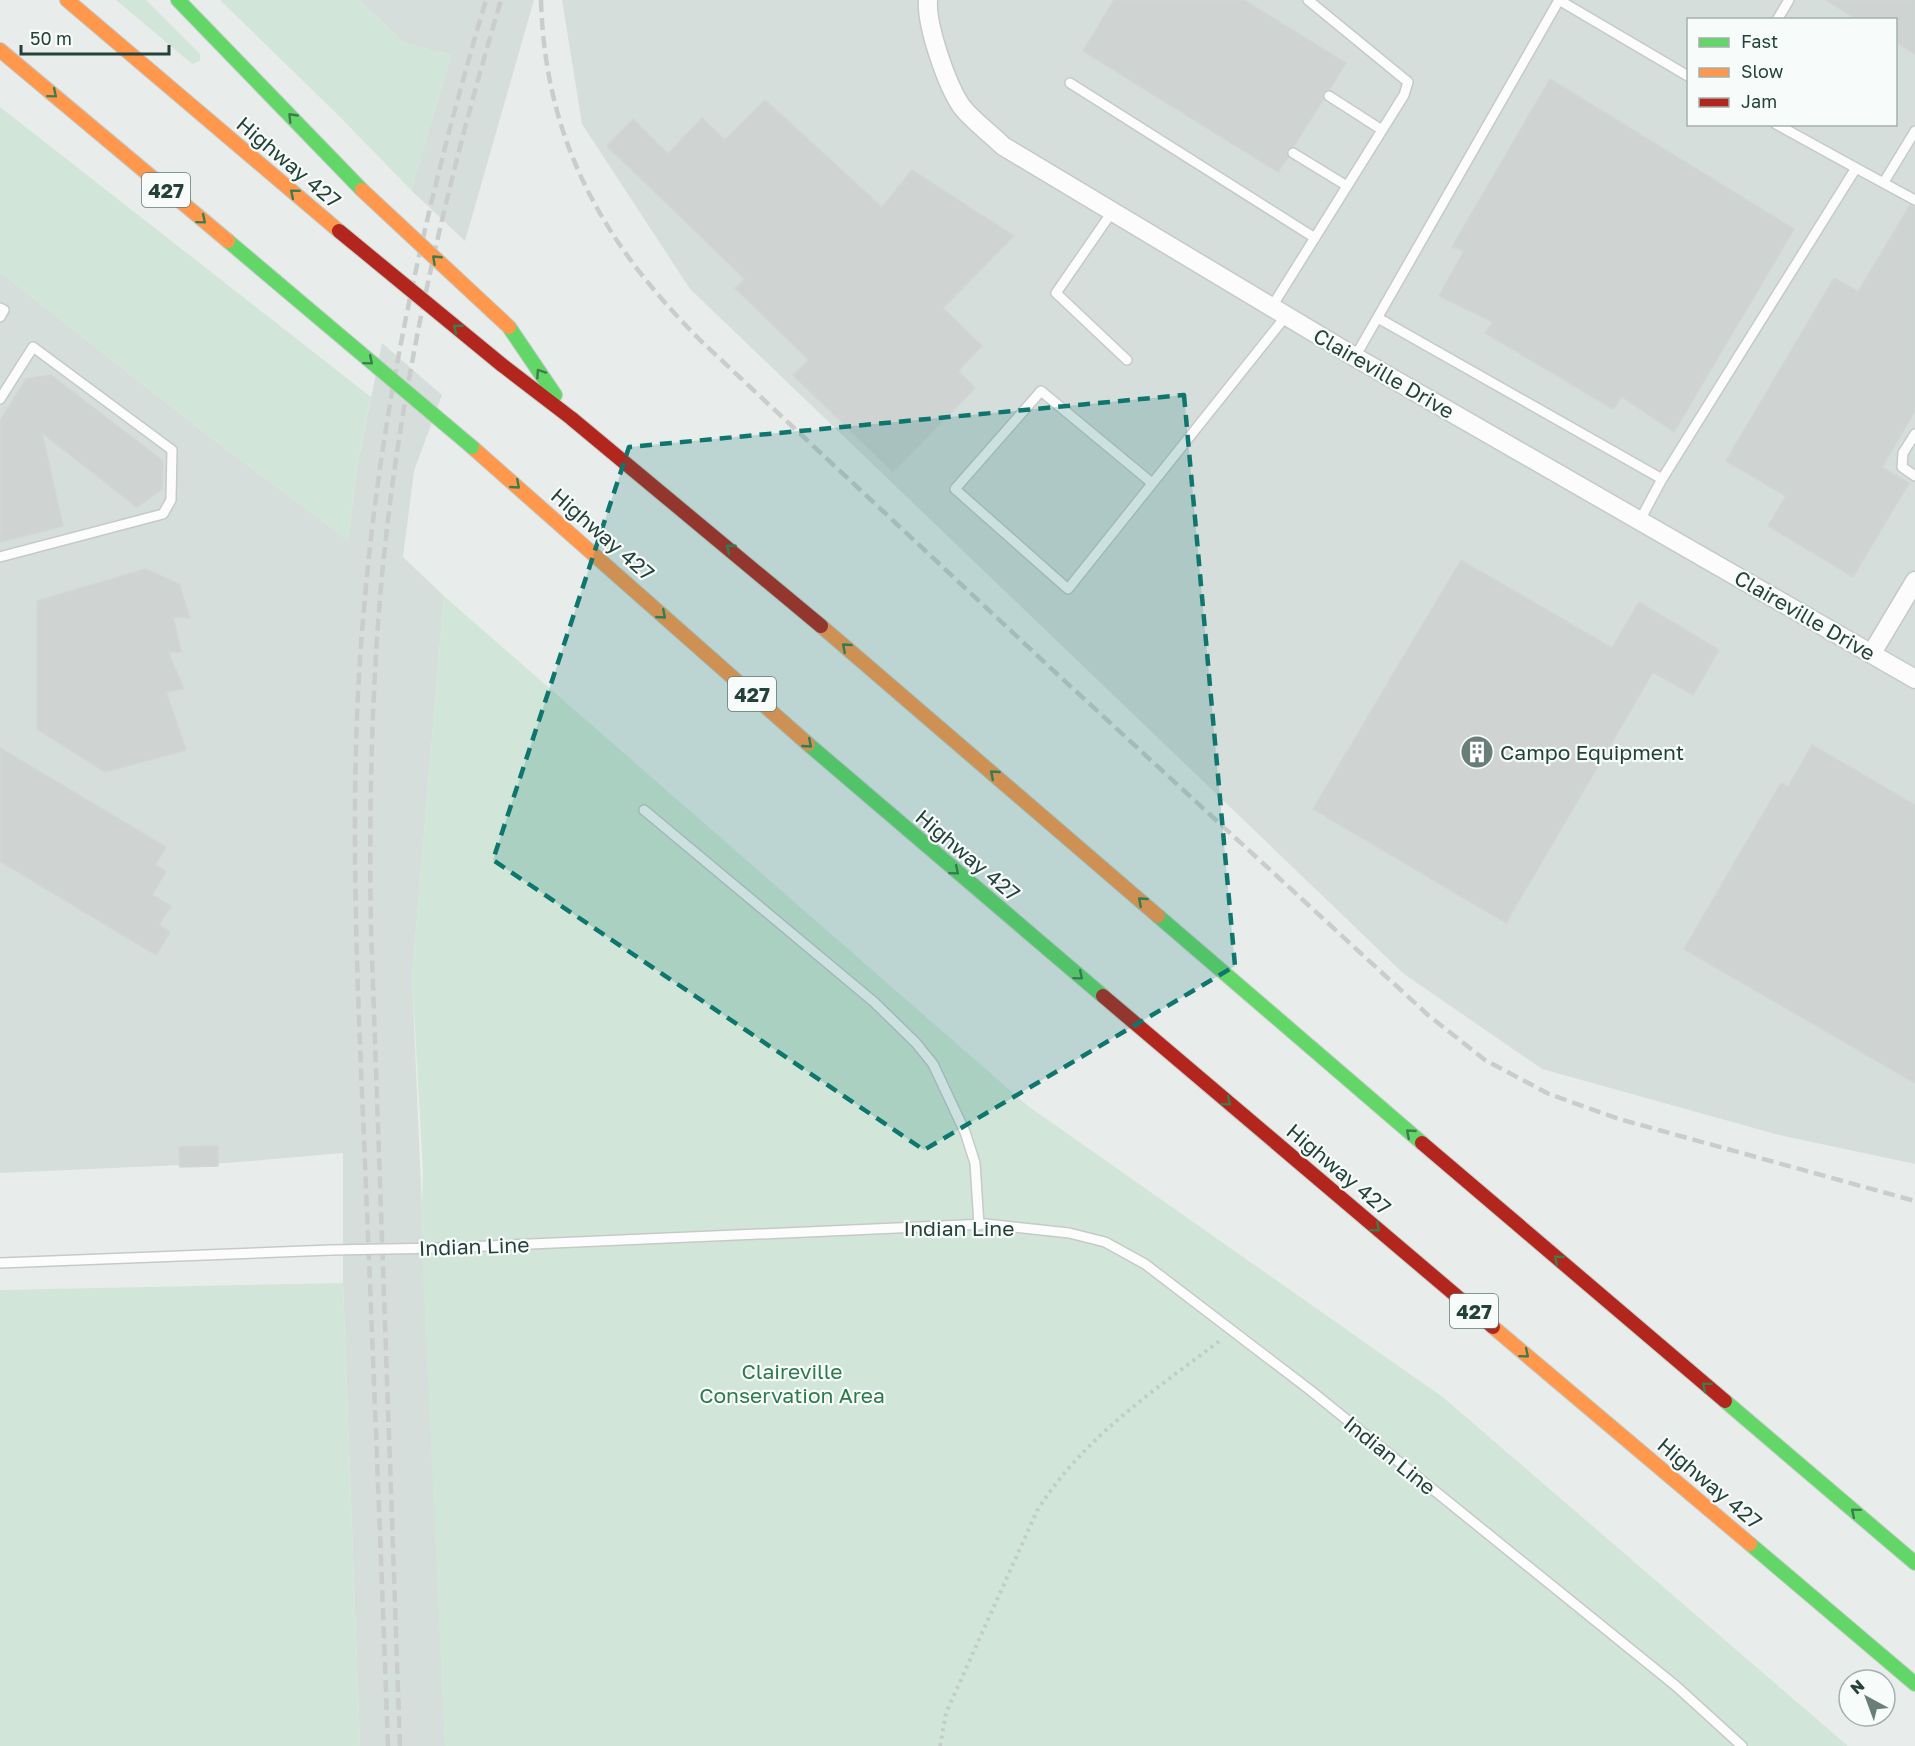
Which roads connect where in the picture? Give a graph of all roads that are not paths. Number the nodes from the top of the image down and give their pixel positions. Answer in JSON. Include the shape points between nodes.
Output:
{"nodes":[{"id":1,"x":67,"y":0,"type":"edge"},
{"id":2,"x":178,"y":0,"type":"edge"},
{"id":3,"x":928,"y":0,"type":"edge"},
{"id":4,"x":1308,"y":0,"type":"edge"},
{"id":5,"x":1789,"y":0,"type":"edge"},
{"id":6,"x":1778,"y":18,"type":"edge"},
{"id":7,"x":3,"y":53,"type":"edge"},
{"id":8,"x":1687,"y":75,"type":"edge"},
{"id":9,"x":1071,"y":83,"type":"dead end"},
{"id":10,"x":1329,"y":96,"type":"dead end"},
{"id":11,"x":1780,"y":126,"type":"edge"},
{"id":12,"x":1382,"y":130,"type":"junction"},
{"id":13,"x":1915,"y":131,"type":"edge"},
{"id":14,"x":1293,"y":153,"type":"dead end"},
{"id":15,"x":1856,"y":168,"type":"junction"},
{"id":16,"x":1884,"y":182,"type":"junction"},
{"id":17,"x":1347,"y":186,"type":"junction"},
{"id":18,"x":1915,"y":200,"type":"edge"},
{"id":19,"x":1112,"y":212,"type":"junction"},
{"id":20,"x":1315,"y":238,"type":"junction"},
{"id":21,"x":0,"y":308,"type":"edge"},
{"id":22,"x":1278,"y":312,"type":"junction"},
{"id":23,"x":0,"y":317,"type":"edge"},
{"id":24,"x":1378,"y":318,"type":"junction"},
{"id":25,"x":1355,"y":357,"type":"junction"},
{"id":26,"x":1126,"y":360,"type":"dead end"},
{"id":27,"x":0,"y":399,"type":"edge"},
{"id":28,"x":571,"y":418,"type":"junction"},
{"id":29,"x":1915,"y":434,"type":"edge"},
{"id":30,"x":1915,"y":476,"type":"edge"},
{"id":31,"x":1662,"y":479,"type":"junction"},
{"id":32,"x":1152,"y":483,"type":"junction"},
{"id":33,"x":1640,"y":520,"type":"junction"},
{"id":34,"x":0,"y":557,"type":"edge"},
{"id":35,"x":1915,"y":581,"type":"edge"},
{"id":36,"x":1872,"y":653,"type":"junction"},
{"id":37,"x":1915,"y":679,"type":"edge"},
{"id":38,"x":644,"y":810,"type":"dead end"},
{"id":39,"x":979,"y":1225,"type":"junction"},
{"id":40,"x":0,"y":1263,"type":"edge"},
{"id":41,"x":1915,"y":1563,"type":"edge"},
{"id":42,"x":1915,"y":1684,"type":"edge"},
{"id":43,"x":1742,"y":1746,"type":"edge"}],
"edges":[{"from":28,"to":1,"type":"highway","name":"Highway 427","one_way":true,"bridge":true,"via":[[339,231]]},
{"from":28,"to":2,"type":"highway","one_way":true,"bridge":true,"via":[[509,327],[362,190]]},
{"from":3,"to":19,"type":"street","name":"Claireville Drive","via":[[927,13],[936,50],[961,106],[1003,146]]},
{"from":4,"to":12,"type":"lane","via":[[1408,82]]},
{"from":5,"to":6,"type":"lane"},
{"from":7,"to":42,"type":"highway","name":"Highway 427","number":"427","one_way":true,"bridge":true,"via":[[472,447],[880,807]]},
{"from":8,"to":24,"type":"lane","via":[[1559,0]]},
{"from":9,"to":20,"type":"lane"},
{"from":10,"to":12,"type":"lane"},
{"from":11,"to":15,"type":"lane"},
{"from":12,"to":17,"type":"lane"},
{"from":13,"to":16,"type":"lane"},
{"from":14,"to":17,"type":"lane"},
{"from":15,"to":16,"type":"lane"},
{"from":15,"to":31,"type":"lane"},
{"from":16,"to":18,"type":"lane"},
{"from":17,"to":20,"type":"lane"},
{"from":19,"to":22,"type":"street","name":"Claireville Drive"},
{"from":19,"to":26,"type":"lane","via":[[1056,293]]},
{"from":20,"to":22,"type":"lane"},
{"from":21,"to":23,"type":"lane","via":[[4,310]]},
{"from":22,"to":25,"type":"street","name":"Claireville Drive"},
{"from":22,"to":32,"type":"lane"},
{"from":24,"to":25,"type":"lane"},
{"from":24,"to":31,"type":"lane"},
{"from":25,"to":33,"type":"street","name":"Claireville Drive"},
{"from":27,"to":34,"type":"lane","via":[[33,347],[172,450],[171,500],[163,514]]},
{"from":41,"to":28,"type":"highway","name":"Highway 427","one_way":true,"via":[[775,586]]},
{"from":29,"to":30,"type":"lane","via":[[1901,461],[1902,467]]},
{"from":31,"to":33,"type":"lane"},
{"from":32,"to":32,"type":"lane","via":[[1068,589],[955,489],[1041,391]]},
{"from":33,"to":36,"type":"street","name":"Claireville Drive"},
{"from":35,"to":36,"type":"street"},
{"from":36,"to":37,"type":"street","name":"Claireville Drive"},
{"from":38,"to":39,"type":"lane","via":[[874,1002],[933,1064],[975,1163]]},
{"from":39,"to":40,"type":"lane","name":"Indian Line","bridge":true},
{"from":39,"to":43,"type":"lane","name":"Indian Line","via":[[1069,1233],[1105,1242],[1145,1264],[1310,1390],[1676,1686]]}]}
